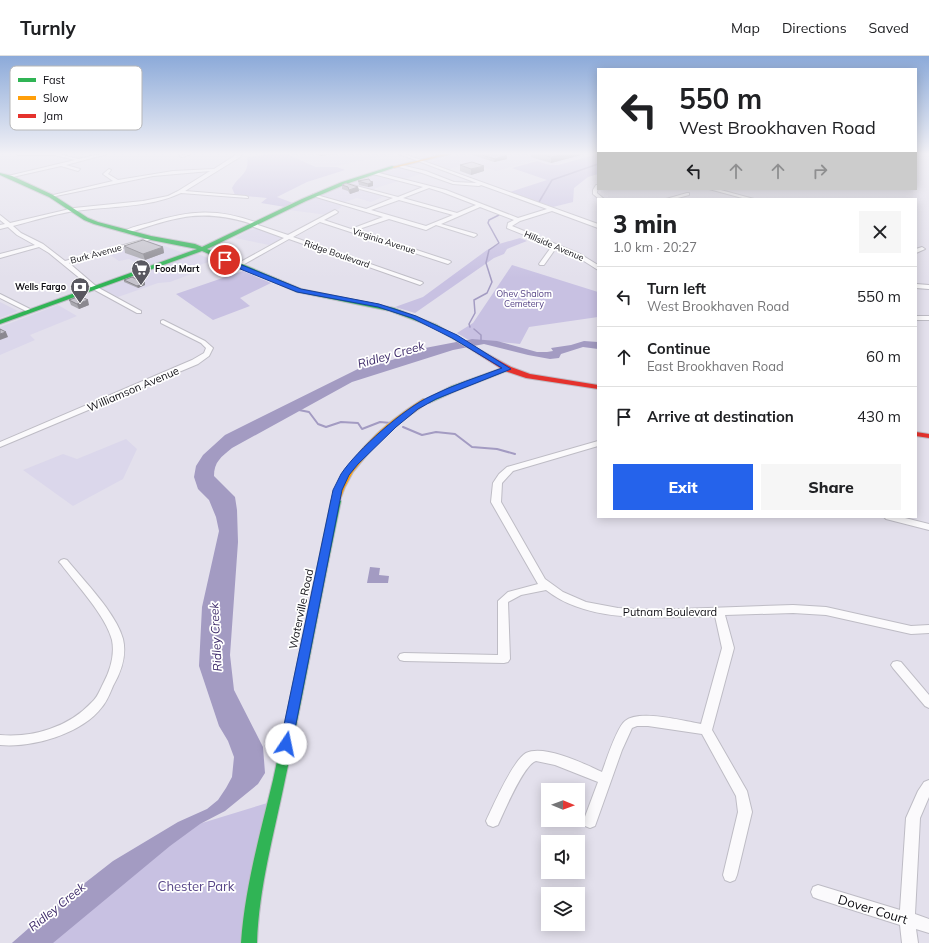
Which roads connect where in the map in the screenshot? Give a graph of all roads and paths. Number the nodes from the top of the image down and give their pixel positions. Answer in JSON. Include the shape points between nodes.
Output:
{"nodes":[{"id":1,"x":170,"y":195,"type":"edge"},
{"id":2,"x":225,"y":195,"type":"edge"},
{"id":3,"x":315,"y":195,"type":"edge"},
{"id":4,"x":316,"y":195,"type":"edge"},
{"id":5,"x":389,"y":195,"type":"edge"},
{"id":6,"x":405,"y":195,"type":"edge"},
{"id":7,"x":453,"y":195,"type":"edge"},
{"id":8,"x":513,"y":195,"type":"edge"},
{"id":9,"x":682,"y":195,"type":"edge"},
{"id":10,"x":737,"y":195,"type":"edge"},
{"id":11,"x":51,"y":196,"type":"edge"},
{"id":12,"x":246,"y":197,"type":"dead end"},
{"id":13,"x":398,"y":198,"type":"junction"},
{"id":14,"x":672,"y":198,"type":"edge"},
{"id":15,"x":748,"y":198,"type":"edge"},
{"id":16,"x":480,"y":205,"type":"junction"},
{"id":17,"x":552,"y":209,"type":"junction"},
{"id":18,"x":74,"y":210,"type":"junction"},
{"id":19,"x":368,"y":210,"type":"junction"},
{"id":20,"x":334,"y":212,"type":"dead end"},
{"id":21,"x":458,"y":215,"type":"junction"},
{"id":22,"x":388,"y":217,"type":"junction"},
{"id":23,"x":0,"y":218,"type":"edge"},
{"id":24,"x":319,"y":220,"type":"junction"},
{"id":25,"x":518,"y":220,"type":"junction"},
{"id":26,"x":255,"y":224,"type":"junction"},
{"id":27,"x":437,"y":224,"type":"junction"},
{"id":28,"x":10,"y":225,"type":"junction"},
{"id":29,"x":597,"y":226,"type":"edge"},
{"id":30,"x":0,"y":227,"type":"edge"},
{"id":31,"x":352,"y":230,"type":"junction"},
{"id":32,"x":126,"y":232,"type":"junction"},
{"id":33,"x":474,"y":235,"type":"dead end"},
{"id":34,"x":288,"y":237,"type":"junction"},
{"id":35,"x":151,"y":238,"type":"junction"},
{"id":36,"x":41,"y":246,"type":"junction"},
{"id":37,"x":555,"y":246,"type":"junction"},
{"id":38,"x":202,"y":249,"type":"junction"},
{"id":39,"x":922,"y":249,"type":"dead end"},
{"id":40,"x":917,"y":252,"type":"edge"},
{"id":41,"x":0,"y":256,"type":"edge"},
{"id":42,"x":250,"y":258,"type":"junction"},
{"id":43,"x":225,"y":260,"type":"junction"},
{"id":44,"x":448,"y":262,"type":"dead end"},
{"id":45,"x":64,"y":263,"type":"junction"},
{"id":46,"x":542,"y":264,"type":"dead end"},
{"id":47,"x":237,"y":266,"type":"junction"},
{"id":48,"x":597,"y":266,"type":"edge"},
{"id":49,"x":420,"y":283,"type":"dead end"},
{"id":50,"x":917,"y":286,"type":"edge"},
{"id":51,"x":929,"y":287,"type":"edge"},
{"id":52,"x":95,"y":288,"type":"junction"},
{"id":53,"x":0,"y":296,"type":"edge"},
{"id":54,"x":30,"y":311,"type":"junction"},
{"id":55,"x":139,"y":312,"type":"dead end"},
{"id":56,"x":917,"y":318,"type":"edge"},
{"id":57,"x":929,"y":318,"type":"edge"},
{"id":58,"x":0,"y":322,"type":"edge"},
{"id":59,"x":163,"y":322,"type":"dead end"},
{"id":60,"x":508,"y":369,"type":"junction"},
{"id":61,"x":597,"y":387,"type":"edge"},
{"id":62,"x":917,"y":434,"type":"edge"},
{"id":63,"x":929,"y":436,"type":"edge"},
{"id":64,"x":597,"y":443,"type":"edge"},
{"id":65,"x":0,"y":445,"type":"edge"},
{"id":66,"x":893,"y":518,"type":"edge"},
{"id":67,"x":929,"y":527,"type":"edge"},
{"id":68,"x":64,"y":562,"type":"dead end"},
{"id":69,"x":547,"y":586,"type":"junction"},
{"id":70,"x":719,"y":611,"type":"junction"},
{"id":71,"x":929,"y":629,"type":"edge"},
{"id":72,"x":404,"y":657,"type":"dead end"},
{"id":73,"x":897,"y":665,"type":"dead end"},
{"id":74,"x":929,"y":703,"type":"edge"},
{"id":75,"x":706,"y":730,"type":"junction"},
{"id":76,"x":0,"y":740,"type":"edge"},
{"id":77,"x":606,"y":779,"type":"junction"},
{"id":78,"x":929,"y":786,"type":"edge"},
{"id":79,"x":493,"y":821,"type":"dead end"},
{"id":80,"x":590,"y":822,"type":"dead end"},
{"id":81,"x":730,"y":875,"type":"dead end"},
{"id":82,"x":818,"y":892,"type":"dead end"},
{"id":83,"x":907,"y":919,"type":"junction"},
{"id":84,"x":929,"y":926,"type":"edge"},
{"id":85,"x":249,"y":943,"type":"edge"},
{"id":86,"x":910,"y":943,"type":"edge"}],
"edges":[{"from":1,"to":18,"type":"street","via":[[157,200]]},
{"from":2,"to":12,"type":"street"},
{"from":3,"to":26,"type":"street"},
{"from":4,"to":19,"type":"street"},
{"from":5,"to":13,"type":"street"},
{"from":6,"to":13,"type":"street"},
{"from":7,"to":16,"type":"street"},
{"from":8,"to":17,"type":"street"},
{"from":9,"to":14,"type":"street"},
{"from":10,"to":15,"type":"street"},
{"from":11,"to":18,"type":"street"},
{"from":13,"to":19,"type":"street"},
{"from":13,"to":21,"type":"street"},
{"from":16,"to":21,"type":"street"},
{"from":16,"to":25,"type":"street"},
{"from":17,"to":25,"type":"street"},
{"from":17,"to":29,"type":"street"},
{"from":18,"to":28,"type":"street"},
{"from":18,"to":32,"type":"street","via":[[96,223]]},
{"from":19,"to":22,"type":"street"},
{"from":20,"to":24,"type":"street"},
{"from":21,"to":27,"type":"street"},
{"from":22,"to":27,"type":"street","via":[[426,228]]},
{"from":22,"to":31,"type":"street"},
{"from":23,"to":28,"type":"street"},
{"from":24,"to":31,"type":"street","name":"Virginia Avenue"},
{"from":24,"to":34,"type":"street"},
{"from":25,"to":37,"type":"street","name":"Hillside Avenue","via":[[508,226]]},
{"from":26,"to":32,"type":"street","name":"Ridge Boulevard","via":[[206,213],[155,223]]},
{"from":26,"to":34,"type":"street","name":"Ridge Boulevard"},
{"from":26,"to":38,"type":"street"},
{"from":27,"to":33,"type":"street"},
{"from":28,"to":30,"type":"street"},
{"from":28,"to":36,"type":"street","via":[[19,234]]},
{"from":31,"to":44,"type":"street","name":"Virginia Avenue"},
{"from":32,"to":35,"type":"street"},
{"from":34,"to":42,"type":"street"},
{"from":34,"to":49,"type":"street","name":"Ridge Boulevard"},
{"from":35,"to":38,"type":"street"},
{"from":35,"to":45,"type":"street","name":"Burk Avenue"},
{"from":36,"to":41,"type":"street"},
{"from":36,"to":45,"type":"street"},
{"from":37,"to":46,"type":"street"},
{"from":37,"to":48,"type":"street","name":"Hillside Avenue"},
{"from":38,"to":43,"type":"street"},
{"from":38,"to":52,"type":"street"},
{"from":39,"to":40,"type":"street"},
{"from":42,"to":43,"type":"street","via":[[238,261]]},
{"from":42,"to":47,"type":"street"},
{"from":43,"to":47,"type":"street"},
{"from":45,"to":52,"type":"street"},
{"from":47,"to":60,"type":"street","via":[[299,291],[392,309],[435,326]]},
{"from":50,"to":51,"type":"street"},
{"from":52,"to":54,"type":"street"},
{"from":52,"to":55,"type":"street"},
{"from":53,"to":54,"type":"street"},
{"from":54,"to":58,"type":"street"},
{"from":56,"to":57,"type":"street"},
{"from":59,"to":65,"type":"street","name":"Williamson Avenue","via":[[203,342],[210,348],[207,355]]},
{"from":60,"to":61,"type":"street","via":[[529,376]]},
{"from":60,"to":85,"type":"street","name":"Waterville Road","via":[[434,397],[415,407],[355,462],[338,490],[277,789],[257,870],[250,915]]},
{"from":62,"to":63,"type":"street"},
{"from":64,"to":69,"type":"street","name":"Putnam Boulevard","via":[[510,468],[499,479],[495,489],[496,502],[541,581]]},
{"from":66,"to":67,"type":"street"},
{"from":68,"to":76,"type":"street","via":[[110,624],[117,639],[119,657],[111,681],[96,707],[52,734],[27,740]]},
{"from":69,"to":70,"type":"street","name":"Putnam Boulevard","via":[[558,595],[584,605],[618,612],[652,614]]},
{"from":69,"to":72,"type":"street","via":[[516,593],[503,601],[504,659]]},
{"from":70,"to":71,"type":"street","name":"Putnam Boulevard","via":[[826,611],[911,630]]},
{"from":70,"to":75,"type":"street","via":[[728,648]]},
{"from":73,"to":74,"type":"street"},
{"from":75,"to":77,"type":"street","via":[[635,721],[628,725]]},
{"from":75,"to":81,"type":"street","via":[[742,795],[745,812]]},
{"from":77,"to":79,"type":"street","via":[[546,755],[530,757],[522,765]]},
{"from":77,"to":80,"type":"street"},
{"from":78,"to":83,"type":"street","via":[[913,818]]},
{"from":82,"to":83,"type":"street","name":"Dover Court"},
{"from":83,"to":84,"type":"street","name":"Dover Court"},
{"from":83,"to":86,"type":"street"}]}
